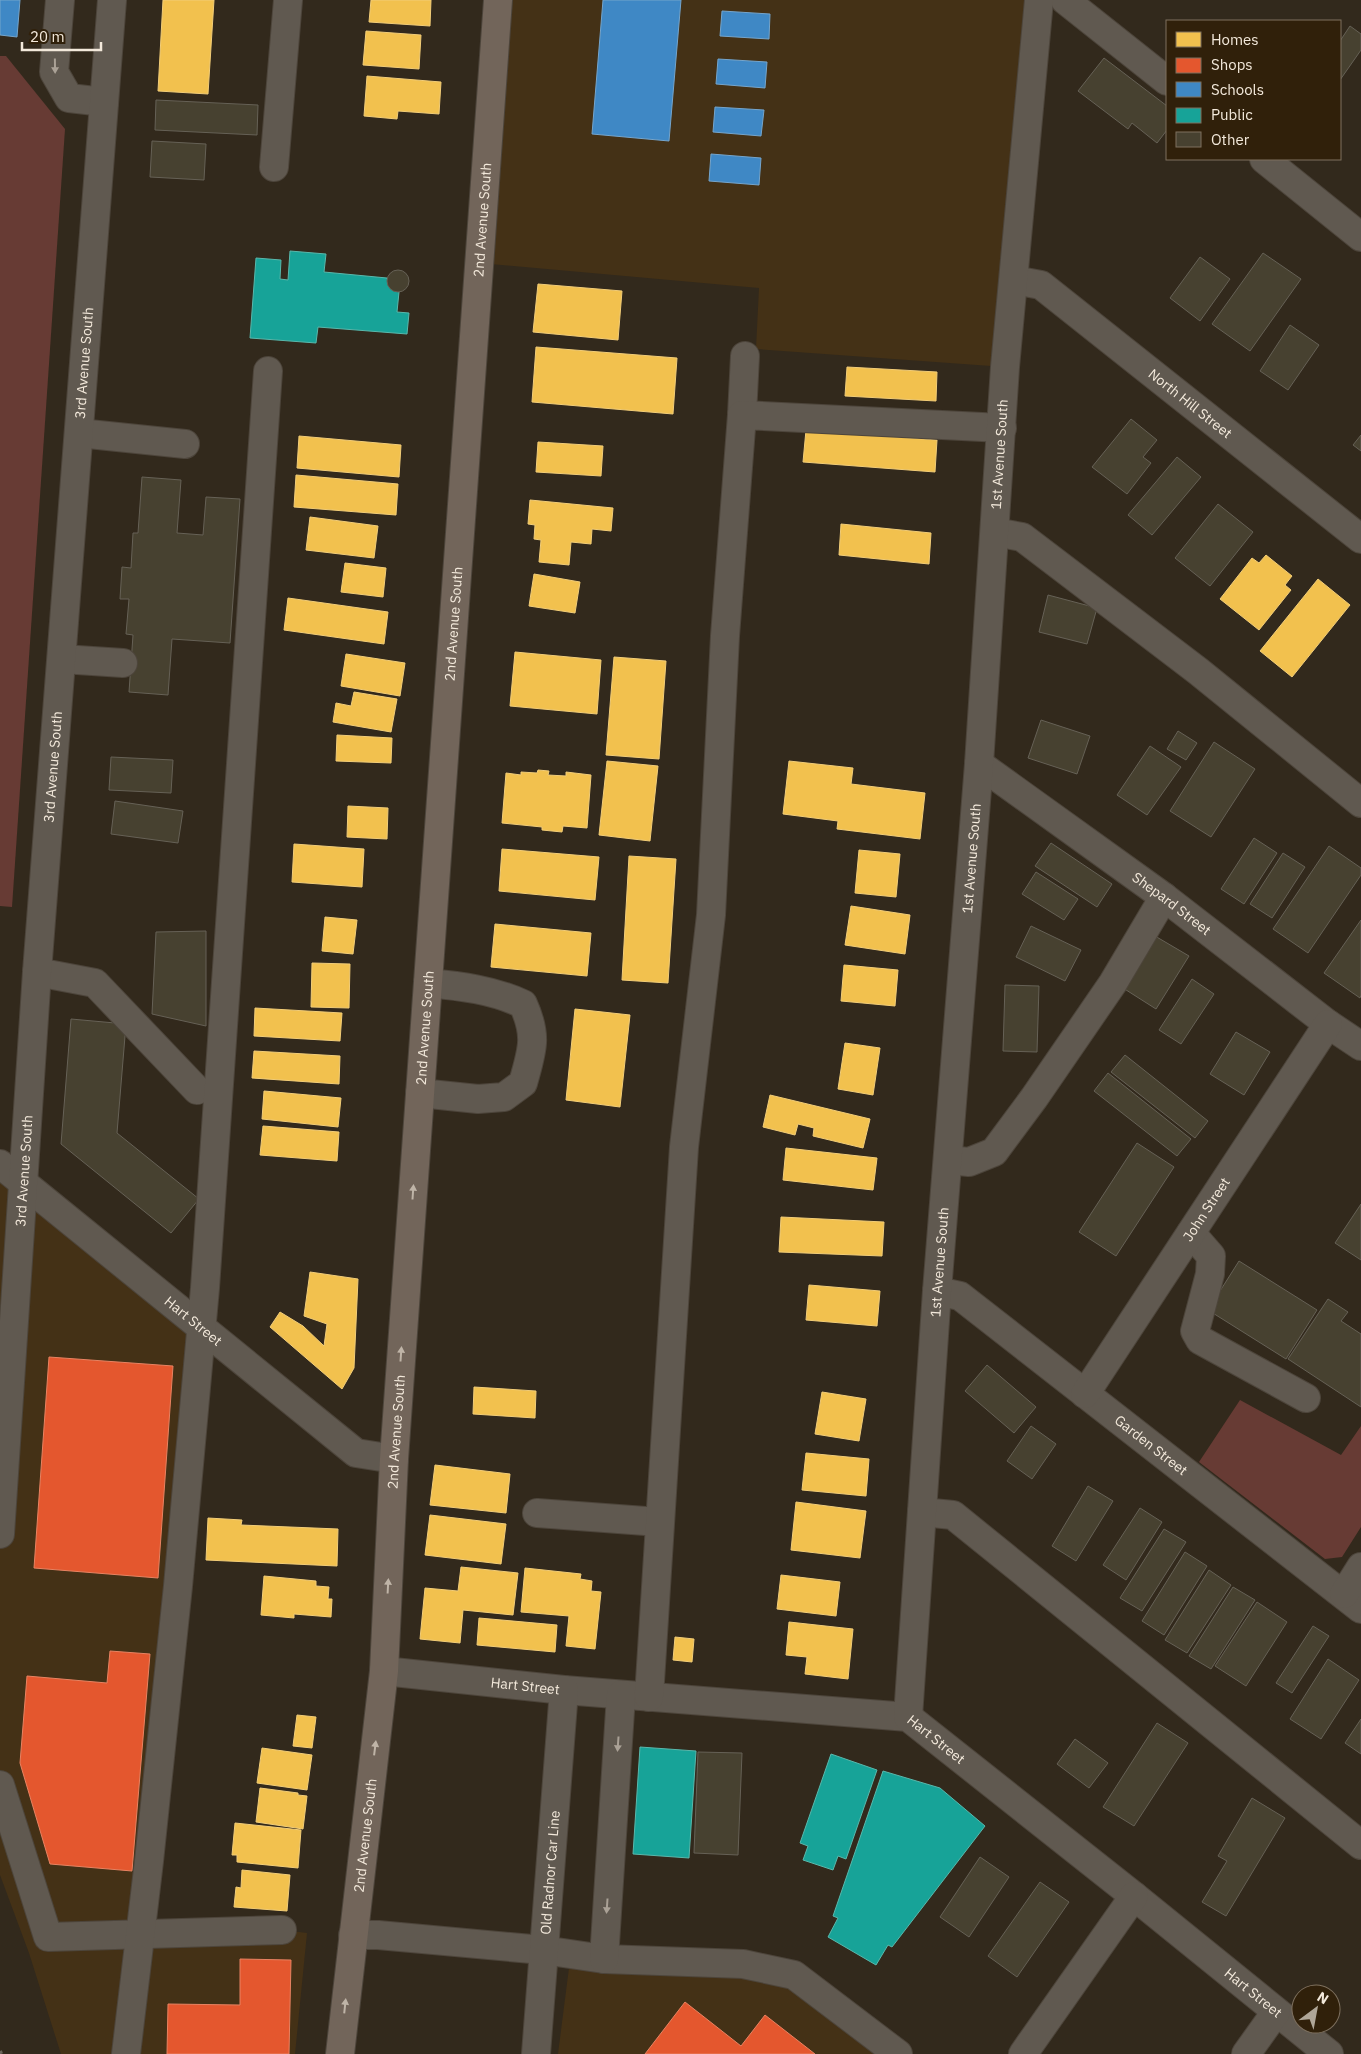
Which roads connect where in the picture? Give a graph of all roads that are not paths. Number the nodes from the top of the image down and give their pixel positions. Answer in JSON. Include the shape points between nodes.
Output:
{"nodes":[{"id":1,"x":60,"y":0,"type":"edge"},
{"id":2,"x":112,"y":0,"type":"edge"},
{"id":3,"x":288,"y":0,"type":"edge"},
{"id":4,"x":498,"y":0,"type":"edge"},
{"id":5,"x":1039,"y":0,"type":"edge"},
{"id":6,"x":1065,"y":0,"type":"edge"},
{"id":7,"x":1166,"y":80,"type":"edge"},
{"id":8,"x":104,"y":102,"type":"junction"},
{"id":9,"x":1265,"y":160,"type":"edge"},
{"id":10,"x":274,"y":167,"type":"dead end"},
{"id":11,"x":1361,"y":238,"type":"edge"},
{"id":12,"x":1014,"y":280,"type":"junction"},
{"id":13,"x":745,"y":356,"type":"dead end"},
{"id":14,"x":268,"y":372,"type":"dead end"},
{"id":15,"x":742,"y":415,"type":"junction"},
{"id":16,"x":1002,"y":428,"type":"junction"},
{"id":17,"x":79,"y":433,"type":"junction"},
{"id":18,"x":185,"y":444,"type":"dead end"},
{"id":19,"x":995,"y":532,"type":"junction"},
{"id":20,"x":1361,"y":539,"type":"edge"},
{"id":21,"x":62,"y":659,"type":"junction"},
{"id":22,"x":123,"y":663,"type":"dead end"},
{"id":23,"x":979,"y":764,"type":"junction"},
{"id":24,"x":1361,"y":803,"type":"edge"},
{"id":25,"x":1164,"y":897,"type":"junction"},
{"id":26,"x":37,"y":972,"type":"junction"},
{"id":27,"x":428,"y":983,"type":"junction"},
{"id":28,"x":1328,"y":1024,"type":"junction"},
{"id":29,"x":1361,"y":1046,"type":"edge"},
{"id":30,"x":197,"y":1090,"type":"dead end"},
{"id":31,"x":420,"y":1093,"type":"junction"},
{"id":32,"x":948,"y":1160,"type":"junction"},
{"id":33,"x":0,"y":1164,"type":"edge"},
{"id":34,"x":22,"y":1181,"type":"junction"},
{"id":35,"x":1191,"y":1233,"type":"junction"},
{"id":36,"x":936,"y":1291,"type":"junction"},
{"id":37,"x":201,"y":1325,"type":"junction"},
{"id":38,"x":6,"y":1349,"type":"edge"},
{"id":39,"x":1085,"y":1394,"type":"junction"},
{"id":40,"x":1306,"y":1398,"type":"dead end"},
{"id":41,"x":394,"y":1459,"type":"junction"},
{"id":42,"x":922,"y":1512,"type":"junction"},
{"id":43,"x":537,"y":1513,"type":"dead end"},
{"id":44,"x":659,"y":1522,"type":"junction"},
{"id":45,"x":0,"y":1534,"type":"edge"},
{"id":46,"x":1361,"y":1567,"type":"edge"},
{"id":47,"x":1352,"y":1601,"type":"edge"},
{"id":48,"x":384,"y":1671,"type":"junction"},
{"id":49,"x":564,"y":1690,"type":"junction"},
{"id":50,"x":621,"y":1695,"type":"junction"},
{"id":51,"x":649,"y":1697,"type":"junction"},
{"id":52,"x":908,"y":1717,"type":"junction"},
{"id":53,"x":0,"y":1785,"type":"edge"},
{"id":54,"x":1361,"y":1845,"type":"edge"},
{"id":55,"x":1134,"y":1896,"type":"junction"},
{"id":56,"x":282,"y":1930,"type":"dead end"},
{"id":57,"x":139,"y":1935,"type":"junction"},
{"id":58,"x":353,"y":1935,"type":"junction"},
{"id":59,"x":543,"y":1950,"type":"junction"},
{"id":60,"x":604,"y":1958,"type":"junction"},
{"id":61,"x":1276,"y":2012,"type":"junction"},
{"id":62,"x":126,"y":2054,"type":"edge"},
{"id":63,"x":340,"y":2054,"type":"edge"},
{"id":64,"x":536,"y":2054,"type":"edge"},
{"id":65,"x":898,"y":2054,"type":"edge"},
{"id":66,"x":1024,"y":2054,"type":"edge"},
{"id":67,"x":1246,"y":2054,"type":"edge"},
{"id":68,"x":1329,"y":2054,"type":"edge"}],
"edges":[{"from":1,"to":8,"type":"street","one_way":true,"via":[[54,72],[69,98]]},
{"from":2,"to":8,"type":"street","name":"3rd Avenue South"},
{"from":3,"to":10,"type":"street"},
{"from":4,"to":27,"type":"main road","name":"2nd Avenue South"},
{"from":5,"to":12,"type":"street","name":"1st Avenue South"},
{"from":6,"to":7,"type":"street"},
{"from":8,"to":17,"type":"street","name":"3rd Avenue South"},
{"from":9,"to":11,"type":"street"},
{"from":12,"to":16,"type":"street","name":"1st Avenue South"},
{"from":12,"to":20,"type":"street","name":"North Hill Street","via":[[1041,285]]},
{"from":13,"to":15,"type":"street"},
{"from":14,"to":37,"type":"street"},
{"from":15,"to":16,"type":"street"},
{"from":15,"to":44,"type":"street","via":[[725,636],[711,914],[684,1147]]},
{"from":16,"to":19,"type":"street","name":"1st Avenue South"},
{"from":17,"to":18,"type":"street"},
{"from":17,"to":21,"type":"street","name":"3rd Avenue South"},
{"from":19,"to":23,"type":"street","name":"1st Avenue South"},
{"from":19,"to":24,"type":"street","via":[[1022,537],[1198,671]]},
{"from":21,"to":22,"type":"street"},
{"from":21,"to":26,"type":"street","name":"3rd Avenue South"},
{"from":23,"to":25,"type":"street","name":"Shepard Street"},
{"from":23,"to":32,"type":"street","name":"1st Avenue South"},
{"from":25,"to":28,"type":"street","name":"Shepard Street"},
{"from":25,"to":32,"type":"street","via":[[1113,983],[994,1152],[969,1162]]},
{"from":26,"to":30,"type":"street","via":[[95,983]]},
{"from":26,"to":34,"type":"street","name":"3rd Avenue South"},
{"from":27,"to":31,"type":"main road","name":"2nd Avenue South"},
{"from":27,"to":31,"type":"street","via":[[490,992],[523,1004],[530,1019],[533,1043],[523,1083],[504,1097],[478,1099]]},
{"from":28,"to":29,"type":"street","name":"Shepard Street"},
{"from":28,"to":35,"type":"street","name":"John Street"},
{"from":41,"to":31,"type":"main road","name":"2nd Avenue South","one_way":true},
{"from":32,"to":36,"type":"street","name":"1st Avenue South"},
{"from":33,"to":34,"type":"street","name":"Hart Street"},
{"from":34,"to":37,"type":"street","name":"Hart Street"},
{"from":34,"to":38,"type":"street","name":"3rd Avenue South"},
{"from":35,"to":39,"type":"street","name":"John Street"},
{"from":35,"to":40,"type":"street","via":[[1211,1256],[1210,1274],[1195,1331],[1200,1340]]},
{"from":36,"to":39,"type":"street","name":"Garden Street","via":[[960,1296]]},
{"from":36,"to":42,"type":"street","name":"1st Avenue South"},
{"from":37,"to":41,"type":"street","name":"Hart Street","via":[[356,1453]]},
{"from":37,"to":57,"type":"street","via":[[178,1586]]},
{"from":38,"to":45,"type":"street","name":"3rd Avenue South"},
{"from":39,"to":47,"type":"street","name":"Garden Street"},
{"from":48,"to":41,"type":"main road","name":"2nd Avenue South","one_way":true},
{"from":42,"to":52,"type":"street","name":"1st Avenue South"},
{"from":42,"to":54,"type":"street","via":[[953,1515]]},
{"from":43,"to":44,"type":"street"},
{"from":44,"to":51,"type":"street"},
{"from":46,"to":47,"type":"street"},
{"from":48,"to":49,"type":"street","name":"Hart Street"},
{"from":58,"to":48,"type":"main road","name":"2nd Avenue South","one_way":true},
{"from":49,"to":50,"type":"street","name":"Hart Street"},
{"from":49,"to":59,"type":"street","name":"Old Radnor Car Line"},
{"from":50,"to":51,"type":"street","name":"Hart Street"},
{"from":50,"to":60,"type":"street","one_way":true},
{"from":51,"to":52,"type":"street","name":"Hart Street"},
{"from":52,"to":55,"type":"street","name":"Hart Street"},
{"from":53,"to":57,"type":"street","via":[[48,1937]]},
{"from":55,"to":61,"type":"street","name":"Hart Street"},
{"from":55,"to":66,"type":"street"},
{"from":56,"to":57,"type":"street"},
{"from":57,"to":62,"type":"street"},
{"from":58,"to":59,"type":"street"},
{"from":63,"to":58,"type":"main road","name":"2nd Avenue South","one_way":true},
{"from":59,"to":60,"type":"street"},
{"from":59,"to":64,"type":"street","name":"Old Radnor Car Line"},
{"from":60,"to":65,"type":"street","via":[[743,1964],[794,1975]]},
{"from":61,"to":67,"type":"street"},
{"from":61,"to":68,"type":"street","name":"Hart Street"}]}
